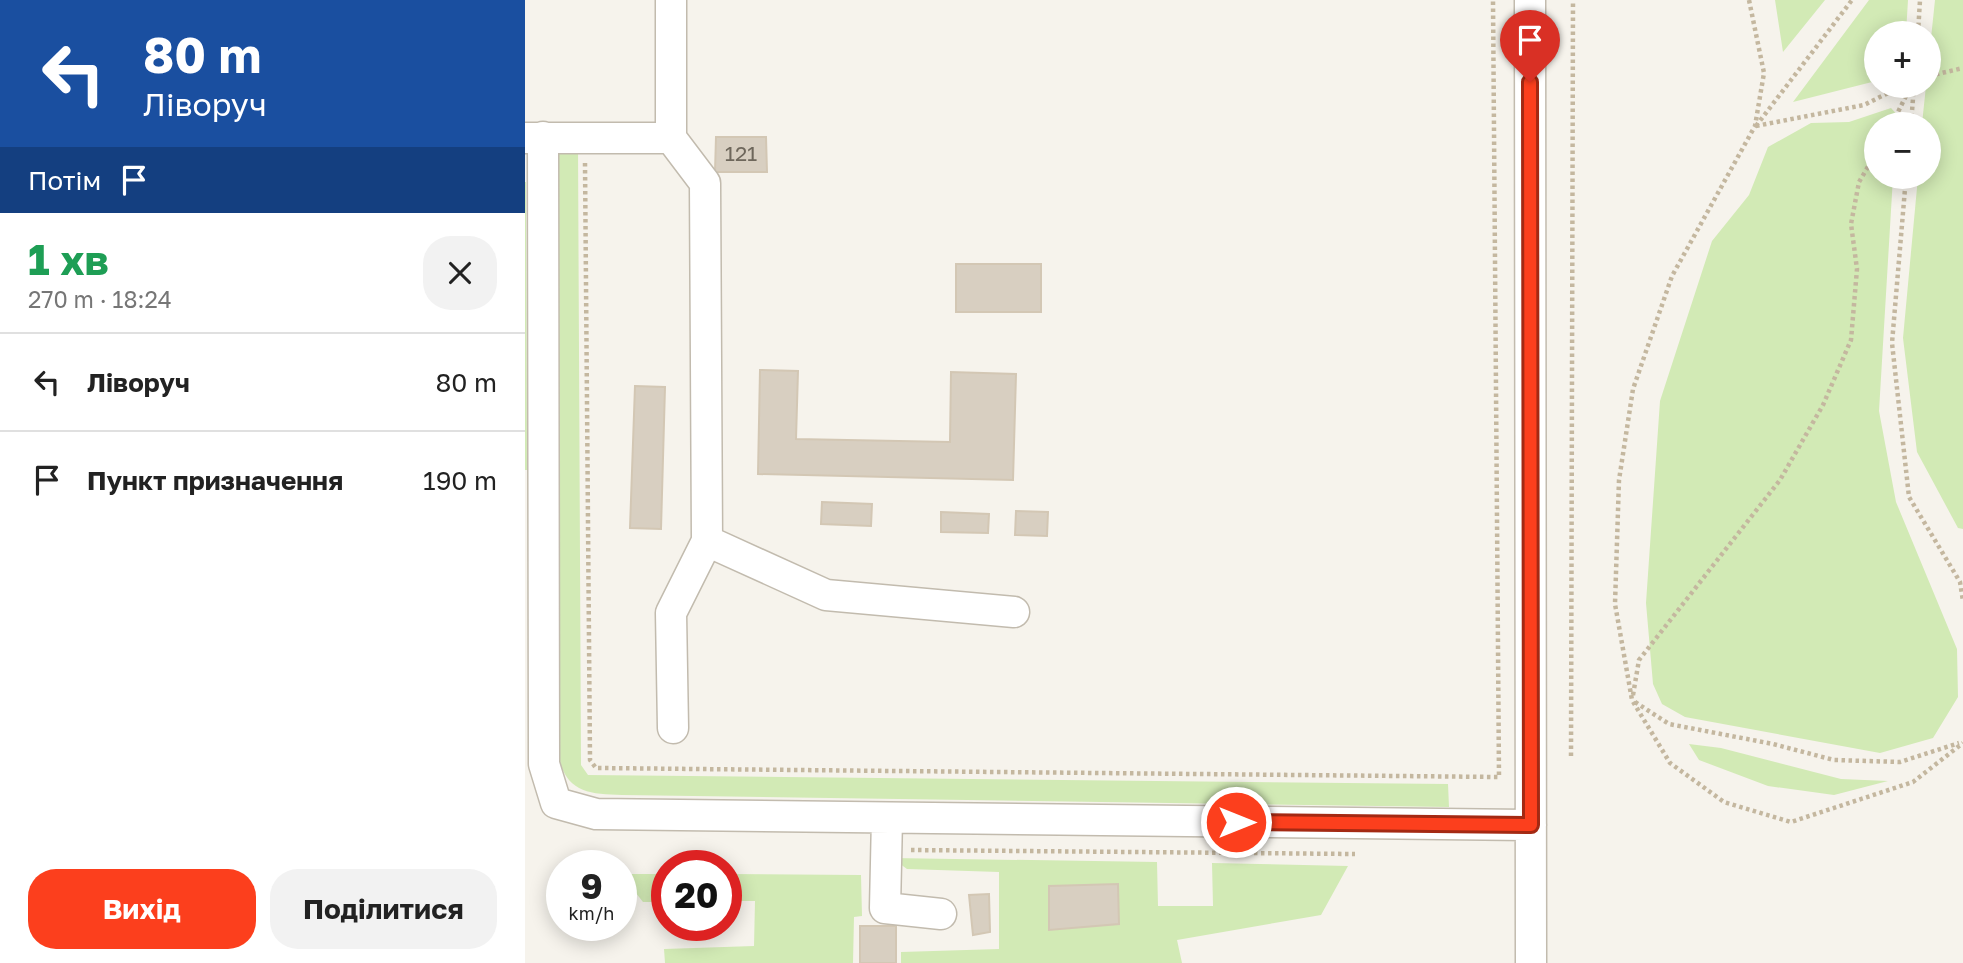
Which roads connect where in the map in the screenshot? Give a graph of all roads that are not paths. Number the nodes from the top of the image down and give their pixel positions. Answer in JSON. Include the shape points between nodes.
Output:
{"nodes":[{"id":1,"x":671,"y":0,"type":"edge"},
{"id":2,"x":1529,"y":0,"type":"edge"},
{"id":3,"x":534,"y":137,"type":"edge"},
{"id":4,"x":671,"y":138,"type":"junction"},
{"id":5,"x":707,"y":541,"type":"junction"},
{"id":6,"x":1014,"y":612,"type":"dead end"},
{"id":7,"x":673,"y":728,"type":"dead end"},
{"id":8,"x":887,"y":818,"type":"junction"},
{"id":9,"x":1531,"y":825,"type":"junction"},
{"id":10,"x":941,"y":914,"type":"dead end"},
{"id":11,"x":1531,"y":963,"type":"edge"}],
"edges":[{"from":1,"to":4,"type":"street"},
{"from":2,"to":9,"type":"street"},
{"from":3,"to":4,"type":"street"},
{"from":3,"to":8,"type":"street","via":[[544,764],[556,803],[596,814]]},
{"from":4,"to":5,"type":"street","via":[[705,183]]},
{"from":5,"to":6,"type":"street","via":[[826,596]]},
{"from":5,"to":7,"type":"street","via":[[671,613]]},
{"from":8,"to":9,"type":"street"},
{"from":8,"to":10,"type":"street","via":[[885,908]]},
{"from":9,"to":11,"type":"street"}]}
